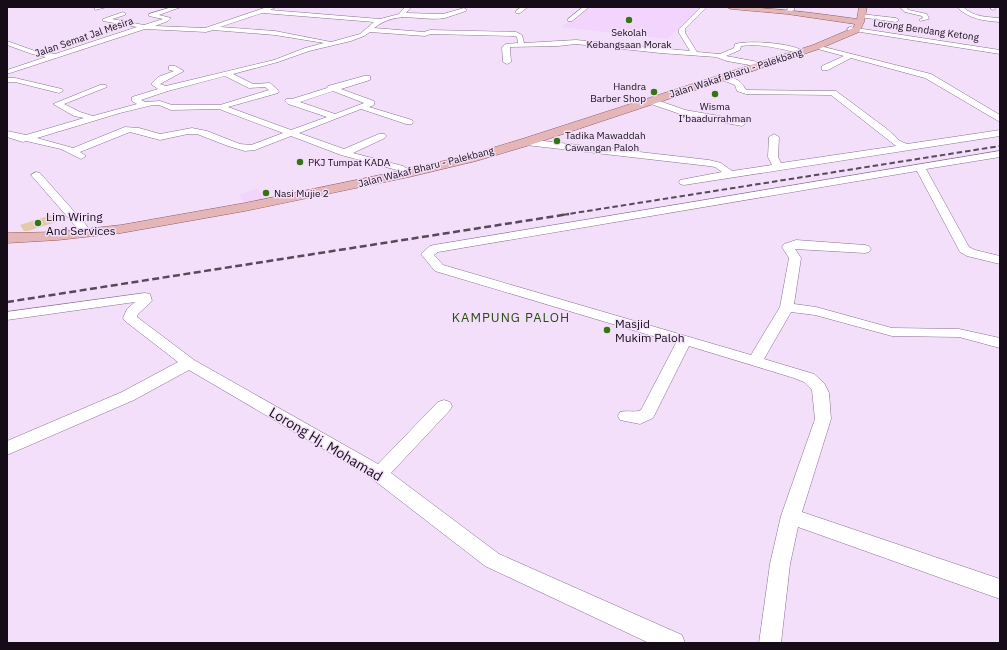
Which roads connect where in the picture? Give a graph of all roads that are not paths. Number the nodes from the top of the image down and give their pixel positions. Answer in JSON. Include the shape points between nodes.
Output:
{"nodes":[{"id":1,"x":104,"y":7,"type":"edge"},
{"id":2,"x":163,"y":7,"type":"edge"},
{"id":3,"x":178,"y":7,"type":"edge"},
{"id":4,"x":273,"y":7,"type":"edge"},
{"id":5,"x":408,"y":7,"type":"edge"},
{"id":6,"x":525,"y":7,"type":"edge"},
{"id":7,"x":586,"y":7,"type":"edge"},
{"id":8,"x":704,"y":7,"type":"edge"},
{"id":9,"x":731,"y":7,"type":"edge"},
{"id":10,"x":857,"y":7,"type":"edge"},
{"id":11,"x":863,"y":7,"type":"edge"},
{"id":12,"x":903,"y":7,"type":"edge"},
{"id":13,"x":960,"y":7,"type":"edge"},
{"id":14,"x":97,"y":9,"type":"dead end"},
{"id":15,"x":171,"y":9,"type":"junction"},
{"id":16,"x":325,"y":9,"type":"dead end"},
{"id":17,"x":464,"y":10,"type":"dead end"},
{"id":18,"x":789,"y":10,"type":"edge"},
{"id":19,"x":262,"y":11,"type":"junction"},
{"id":20,"x":518,"y":12,"type":"dead end"},
{"id":21,"x":123,"y":14,"type":"dead end"},
{"id":22,"x":312,"y":15,"type":"junction"},
{"id":23,"x":401,"y":15,"type":"junction"},
{"id":24,"x":444,"y":16,"type":"junction"},
{"id":25,"x":458,"y":18,"type":"dead end"},
{"id":26,"x":570,"y":20,"type":"dead end"},
{"id":27,"x":896,"y":20,"type":"dead end"},
{"id":28,"x":922,"y":20,"type":"dead end"},
{"id":29,"x":1000,"y":20,"type":"edge"},
{"id":30,"x":380,"y":21,"type":"junction"},
{"id":31,"x":856,"y":23,"type":"junction"},
{"id":32,"x":146,"y":27,"type":"junction"},
{"id":33,"x":211,"y":29,"type":"junction"},
{"id":34,"x":370,"y":30,"type":"junction"},
{"id":35,"x":7,"y":43,"type":"edge"},
{"id":36,"x":334,"y":44,"type":"junction"},
{"id":37,"x":521,"y":44,"type":"junction"},
{"id":38,"x":816,"y":47,"type":"junction"},
{"id":39,"x":802,"y":52,"type":"junction"},
{"id":40,"x":1000,"y":52,"type":"edge"},
{"id":41,"x":696,"y":55,"type":"junction"},
{"id":42,"x":58,"y":56,"type":"junction"},
{"id":43,"x":722,"y":56,"type":"junction"},
{"id":44,"x":850,"y":56,"type":"junction"},
{"id":45,"x":507,"y":62,"type":"dead end"},
{"id":46,"x":761,"y":65,"type":"junction"},
{"id":47,"x":172,"y":68,"type":"dead end"},
{"id":48,"x":826,"y":68,"type":"dead end"},
{"id":49,"x":7,"y":72,"type":"edge"},
{"id":50,"x":224,"y":73,"type":"junction"},
{"id":51,"x":170,"y":76,"type":"junction"},
{"id":52,"x":367,"y":78,"type":"dead end"},
{"id":53,"x":723,"y":78,"type":"junction"},
{"id":54,"x":7,"y":80,"type":"edge"},
{"id":55,"x":191,"y":82,"type":"junction"},
{"id":56,"x":103,"y":87,"type":"dead end"},
{"id":57,"x":330,"y":88,"type":"junction"},
{"id":58,"x":165,"y":89,"type":"junction"},
{"id":59,"x":59,"y":91,"type":"dead end"},
{"id":60,"x":268,"y":94,"type":"junction"},
{"id":61,"x":651,"y":101,"type":"junction"},
{"id":62,"x":291,"y":102,"type":"junction"},
{"id":63,"x":144,"y":105,"type":"junction"},
{"id":64,"x":362,"y":107,"type":"junction"},
{"id":65,"x":220,"y":108,"type":"junction"},
{"id":66,"x":336,"y":117,"type":"junction"},
{"id":67,"x":93,"y":118,"type":"junction"},
{"id":68,"x":1000,"y":119,"type":"edge"},
{"id":69,"x":408,"y":122,"type":"dead end"},
{"id":70,"x":742,"y":123,"type":"dead end"},
{"id":71,"x":1000,"y":133,"type":"edge"},
{"id":72,"x":294,"y":134,"type":"junction"},
{"id":73,"x":8,"y":135,"type":"edge"},
{"id":74,"x":382,"y":136,"type":"dead end"},
{"id":75,"x":774,"y":137,"type":"dead end"},
{"id":76,"x":23,"y":139,"type":"junction"},
{"id":77,"x":526,"y":142,"type":"junction"},
{"id":78,"x":905,"y":147,"type":"junction"},
{"id":79,"x":344,"y":153,"type":"junction"},
{"id":80,"x":1000,"y":154,"type":"edge"},
{"id":81,"x":777,"y":166,"type":"junction"},
{"id":82,"x":920,"y":167,"type":"junction"},
{"id":83,"x":409,"y":173,"type":"junction"},
{"id":84,"x":730,"y":174,"type":"junction"},
{"id":85,"x":36,"y":175,"type":"dead end"},
{"id":86,"x":684,"y":182,"type":"dead end"},
{"id":87,"x":85,"y":234,"type":"junction"},
{"id":88,"x":7,"y":238,"type":"edge"},
{"id":89,"x":865,"y":249,"type":"dead end"},
{"id":90,"x":1000,"y":260,"type":"edge"},
{"id":91,"x":787,"y":307,"type":"junction"},
{"id":92,"x":7,"y":316,"type":"edge"},
{"id":93,"x":685,"y":340,"type":"junction"},
{"id":94,"x":1000,"y":343,"type":"edge"},
{"id":95,"x":755,"y":361,"type":"junction"},
{"id":96,"x":189,"y":363,"type":"junction"},
{"id":97,"x":444,"y":406,"type":"dead end"},
{"id":98,"x":626,"y":416,"type":"dead end"},
{"id":99,"x":7,"y":448,"type":"edge"},
{"id":100,"x":379,"y":474,"type":"junction"},
{"id":101,"x":791,"y":516,"type":"junction"},
{"id":102,"x":1000,"y":589,"type":"edge"},
{"id":103,"x":674,"y":643,"type":"edge"},
{"id":104,"x":770,"y":643,"type":"edge"}],
"edges":[{"from":1,"to":14,"type":"street"},
{"from":2,"to":15,"type":"street"},
{"from":3,"to":15,"type":"street","name":"Jalan Semat Jal Mesira"},
{"from":4,"to":19,"type":"street"},
{"from":5,"to":23,"type":"street"},
{"from":6,"to":20,"type":"street"},
{"from":7,"to":26,"type":"street"},
{"from":8,"to":41,"type":"street","via":[[682,29]]},
{"from":9,"to":18,"type":"main road"},
{"from":10,"to":31,"type":"main road"},
{"from":11,"to":31,"type":"main road"},
{"from":12,"to":28,"type":"street","via":[[907,11],[925,15],[926,19]]},
{"from":13,"to":29,"type":"street","via":[[965,12],[983,19]]},
{"from":15,"to":32,"type":"street","name":"Jalan Semat Jal Mesira","via":[[151,14],[168,18]]},
{"from":16,"to":22,"type":"street"},
{"from":17,"to":24,"type":"street"},
{"from":18,"to":31,"type":"main road","via":[[849,24]]},
{"from":19,"to":22,"type":"street"},
{"from":19,"to":33,"type":"street"},
{"from":21,"to":32,"type":"street","via":[[105,20]]},
{"from":22,"to":30,"type":"street"},
{"from":23,"to":24,"type":"street"},
{"from":23,"to":30,"type":"street"},
{"from":24,"to":25,"type":"street"},
{"from":27,"to":31,"type":"street"},
{"from":30,"to":34,"type":"street"},
{"from":31,"to":38,"type":"main road","name":"Jalan Wakaf Bharu - Palekbang","via":[[832,40]]},
{"from":31,"to":40,"type":"street","name":"Lorong Bendang Ketong"},
{"from":32,"to":33,"type":"street"},
{"from":32,"to":42,"type":"street","name":"Jalan Semat Jal Mesira"},
{"from":33,"to":36,"type":"street","via":[[275,33]]},
{"from":34,"to":36,"type":"street"},
{"from":34,"to":37,"type":"street","via":[[425,34],[516,34],[520,36]]},
{"from":35,"to":42,"type":"street","via":[[34,53]]},
{"from":36,"to":50,"type":"street","via":[[307,49],[276,61]]},
{"from":37,"to":41,"type":"street","via":[[576,42]]},
{"from":37,"to":45,"type":"street","via":[[505,46]]},
{"from":38,"to":39,"type":"main road","name":"Jalan Wakaf Bharu - Palekbang"},
{"from":38,"to":44,"type":"street"},
{"from":39,"to":43,"type":"street","via":[[771,45],[737,44],[737,50]]},
{"from":39,"to":46,"type":"main road","name":"Jalan Wakaf Bharu - Palekbang"},
{"from":41,"to":43,"type":"street"},
{"from":42,"to":49,"type":"street","name":"Jalan Semat Jal Mesira"},
{"from":43,"to":46,"type":"street"},
{"from":44,"to":48,"type":"street"},
{"from":44,"to":68,"type":"street","via":[[928,76]]},
{"from":46,"to":53,"type":"main road","name":"Jalan Wakaf Bharu - Palekbang"},
{"from":47,"to":51,"type":"street","via":[[180,71]]},
{"from":50,"to":55,"type":"street"},
{"from":50,"to":60,"type":"street","via":[[252,86],[267,85],[275,91]]},
{"from":51,"to":55,"type":"street"},
{"from":51,"to":58,"type":"street","via":[[155,84]]},
{"from":52,"to":57,"type":"street"},
{"from":53,"to":61,"type":"main road","name":"Jalan Wakaf Bharu - Palekbang"},
{"from":53,"to":78,"type":"street","via":[[738,84],[740,89],[746,92],[833,93]]},
{"from":54,"to":59,"type":"street"},
{"from":55,"to":58,"type":"street"},
{"from":56,"to":67,"type":"street","via":[[57,104],[77,114]]},
{"from":57,"to":62,"type":"street"},
{"from":57,"to":64,"type":"street","via":[[371,102]]},
{"from":58,"to":63,"type":"street","via":[[135,99]]},
{"from":60,"to":62,"type":"street"},
{"from":60,"to":65,"type":"street"},
{"from":61,"to":70,"type":"street","via":[[690,113]]},
{"from":61,"to":77,"type":"main road","name":"Jalan Wakaf Bharu - Palekbang"},
{"from":62,"to":66,"type":"street"},
{"from":63,"to":65,"type":"street","via":[[156,103],[171,108]]},
{"from":63,"to":67,"type":"street"},
{"from":64,"to":66,"type":"street"},
{"from":64,"to":69,"type":"street"},
{"from":65,"to":72,"type":"street"},
{"from":66,"to":72,"type":"street"},
{"from":67,"to":76,"type":"street"},
{"from":71,"to":78,"type":"street"},
{"from":72,"to":76,"type":"street","via":[[248,149],[197,131],[162,137],[130,129],[78,154]]},
{"from":72,"to":79,"type":"street"},
{"from":73,"to":76,"type":"street"},
{"from":74,"to":79,"type":"street"},
{"from":75,"to":81,"type":"street","via":[[773,157]]},
{"from":77,"to":83,"type":"main road","name":"Jalan Wakaf Bharu - Palekbang"},
{"from":77,"to":84,"type":"street","via":[[709,163]]},
{"from":78,"to":81,"type":"street"},
{"from":79,"to":83,"type":"street","via":[[400,168]]},
{"from":80,"to":82,"type":"street"},
{"from":81,"to":84,"type":"street"},
{"from":82,"to":90,"type":"street","via":[[964,249]]},
{"from":82,"to":93,"type":"street","via":[[434,249],[427,254],[439,268]]},
{"from":83,"to":87,"type":"main road","name":"Jalan Wakaf Bharu - Palekbang","via":[[245,207]]},
{"from":84,"to":86,"type":"street"},
{"from":85,"to":87,"type":"street","via":[[83,228]]},
{"from":87,"to":88,"type":"main road","name":"Jalan Wakaf Bharu - Palekbang"},
{"from":89,"to":91,"type":"street","via":[[796,244],[790,246],[789,249],[795,258]]},
{"from":91,"to":94,"type":"street","via":[[816,311],[892,332],[960,333]]},
{"from":91,"to":95,"type":"street"},
{"from":92,"to":96,"type":"street","name":"Lorong Hj. Mohamad","via":[[144,296],[145,301],[132,312],[130,318]]},
{"from":93,"to":95,"type":"street"},
{"from":93,"to":98,"type":"street","via":[[647,414],[640,418]]},
{"from":95,"to":101,"type":"street","via":[[806,376],[820,390],[823,419]]},
{"from":96,"to":99,"type":"street","via":[[128,396]]},
{"from":96,"to":100,"type":"street","name":"Lorong Hj. Mohamad"},
{"from":97,"to":100,"type":"street"},
{"from":100,"to":103,"type":"street","name":"Lorong Hj. Mohamad","via":[[492,560]]},
{"from":101,"to":102,"type":"street"},
{"from":101,"to":104,"type":"street","via":[[780,564]]}]}
